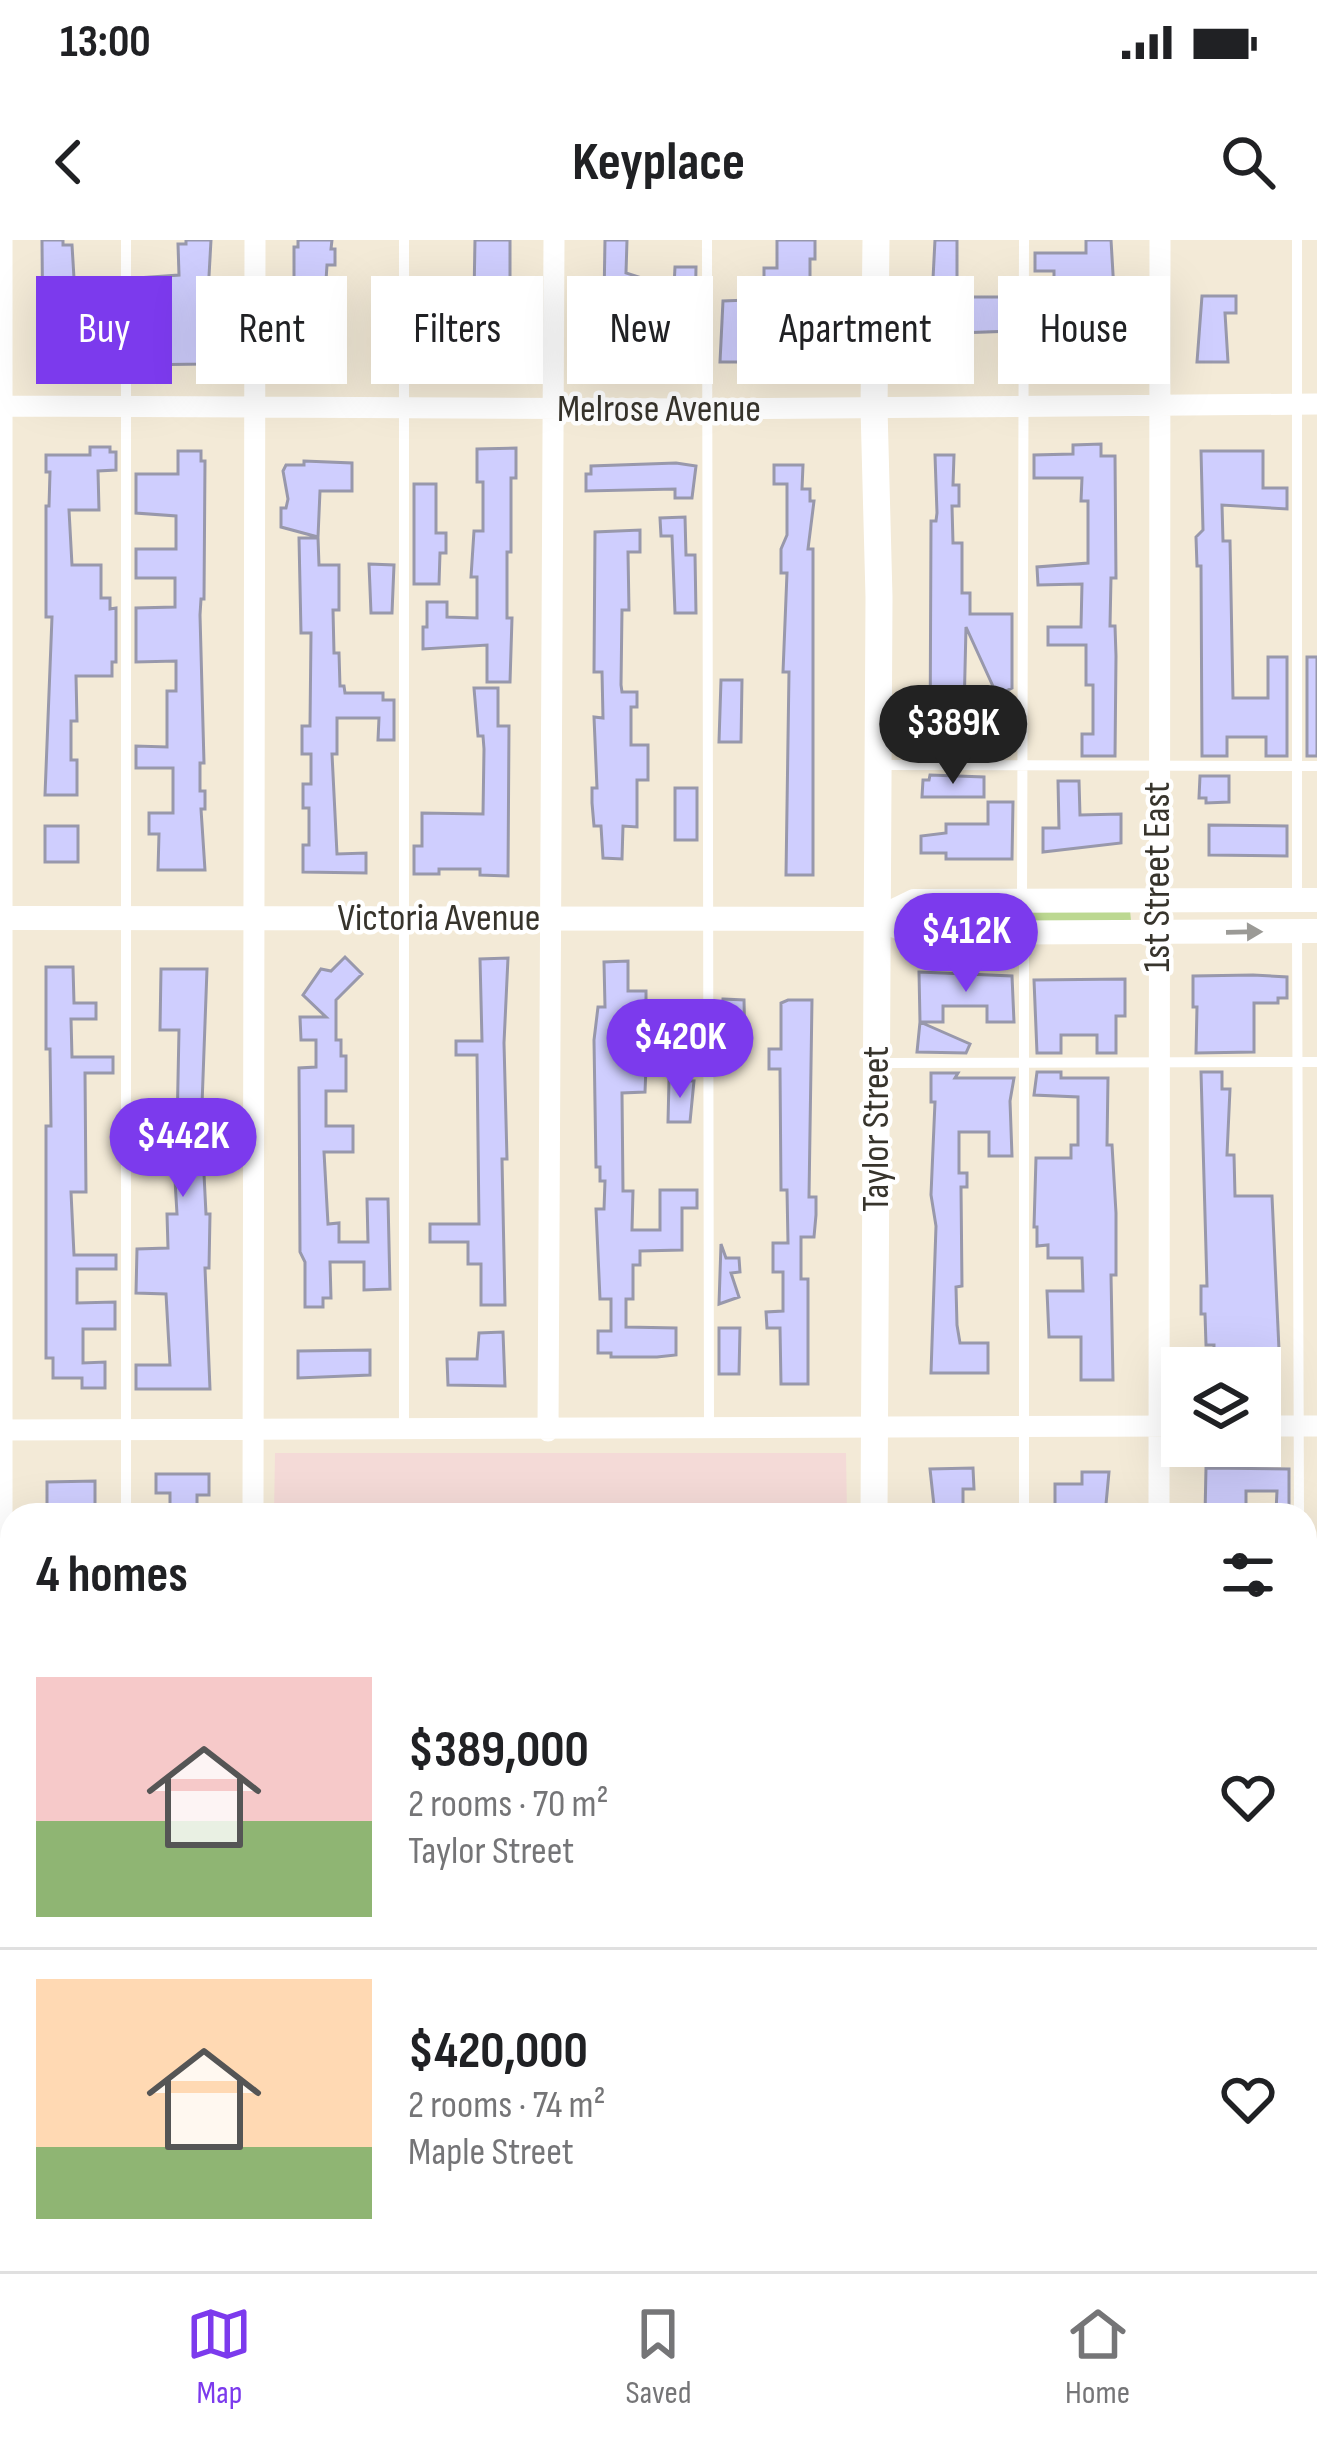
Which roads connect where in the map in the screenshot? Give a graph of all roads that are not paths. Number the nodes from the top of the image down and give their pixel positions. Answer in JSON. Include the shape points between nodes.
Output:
{"nodes":[{"id":1,"x":2,"y":240,"type":"edge"},
{"id":2,"x":126,"y":240,"type":"edge"},
{"id":3,"x":255,"y":240,"type":"edge"},
{"id":4,"x":404,"y":240,"type":"edge"},
{"id":5,"x":554,"y":240,"type":"edge"},
{"id":6,"x":707,"y":240,"type":"edge"},
{"id":7,"x":876,"y":240,"type":"edge"},
{"id":8,"x":1024,"y":240,"type":"edge"},
{"id":9,"x":1160,"y":240,"type":"edge"},
{"id":10,"x":1297,"y":240,"type":"edge"},
{"id":11,"x":1024,"y":404,"type":"junction"},
{"id":12,"x":1307,"y":404,"type":"edge"},
{"id":13,"x":254,"y":405,"type":"junction"},
{"id":14,"x":1160,"y":405,"type":"junction"},
{"id":15,"x":1,"y":406,"type":"edge"},
{"id":16,"x":126,"y":407,"type":"junction"},
{"id":17,"x":402,"y":407,"type":"junction"},
{"id":18,"x":874,"y":408,"type":"junction"},
{"id":19,"x":553,"y":409,"type":"junction"},
{"id":20,"x":706,"y":410,"type":"junction"},
{"id":21,"x":878,"y":766,"type":"junction"},
{"id":22,"x":1024,"y":766,"type":"junction"},
{"id":23,"x":1297,"y":766,"type":"junction"},
{"id":24,"x":1317,"y":766,"type":"edge"},
{"id":25,"x":1157,"y":767,"type":"junction"},
{"id":26,"x":1022,"y":900,"type":"junction"},
{"id":27,"x":1307,"y":900,"type":"edge"},
{"id":28,"x":1157,"y":901,"type":"junction"},
{"id":29,"x":1,"y":918,"type":"edge"},
{"id":30,"x":123,"y":918,"type":"junction"},
{"id":31,"x":253,"y":918,"type":"junction"},
{"id":32,"x":553,"y":918,"type":"junction"},
{"id":33,"x":402,"y":919,"type":"junction"},
{"id":34,"x":708,"y":919,"type":"junction"},
{"id":35,"x":877,"y":919,"type":"junction"},
{"id":36,"x":1024,"y":932,"type":"junction"},
{"id":37,"x":1307,"y":932,"type":"edge"},
{"id":38,"x":1158,"y":933,"type":"junction"},
{"id":39,"x":1296,"y":1062,"type":"junction"},
{"id":40,"x":1317,"y":1062,"type":"edge"},
{"id":41,"x":877,"y":1063,"type":"junction"},
{"id":42,"x":1026,"y":1063,"type":"junction"},
{"id":43,"x":1160,"y":1064,"type":"junction"},
{"id":44,"x":1169,"y":1347,"type":"edge"},
{"id":45,"x":874,"y":1426,"type":"junction"},
{"id":46,"x":1161,"y":1426,"type":"edge"},
{"id":47,"x":1308,"y":1426,"type":"edge"},
{"id":48,"x":1023,"y":1427,"type":"junction"},
{"id":49,"x":404,"y":1428,"type":"junction"},
{"id":50,"x":709,"y":1429,"type":"junction"},
{"id":51,"x":1,"y":1430,"type":"edge"},
{"id":52,"x":126,"y":1430,"type":"junction"},
{"id":53,"x":253,"y":1430,"type":"junction"},
{"id":54,"x":548,"y":1431,"type":"junction"},
{"id":55,"x":1165,"y":1467,"type":"edge"},
{"id":56,"x":2,"y":1503,"type":"edge"},
{"id":57,"x":125,"y":1503,"type":"edge"},
{"id":58,"x":253,"y":1503,"type":"edge"},
{"id":59,"x":874,"y":1503,"type":"edge"},
{"id":60,"x":1024,"y":1503,"type":"edge"},
{"id":61,"x":1161,"y":1503,"type":"edge"},
{"id":62,"x":1300,"y":1503,"type":"edge"}],
"edges":[{"from":1,"to":15,"type":"street"},
{"from":2,"to":16,"type":"lane"},
{"from":3,"to":13,"type":"street"},
{"from":4,"to":17,"type":"lane"},
{"from":5,"to":19,"type":"street"},
{"from":6,"to":20,"type":"lane"},
{"from":7,"to":18,"type":"main road","name":"Taylor Street"},
{"from":8,"to":11,"type":"lane"},
{"from":9,"to":14,"type":"street","name":"1st Street East"},
{"from":10,"to":12,"type":"lane"},
{"from":11,"to":14,"type":"street","name":"Melrose Avenue"},
{"from":11,"to":18,"type":"street","name":"Melrose Avenue"},
{"from":11,"to":22,"type":"lane"},
{"from":12,"to":14,"type":"street","name":"Melrose Avenue"},
{"from":12,"to":23,"type":"lane"},
{"from":13,"to":16,"type":"street","name":"Melrose Avenue"},
{"from":13,"to":17,"type":"street","name":"Melrose Avenue"},
{"from":13,"to":31,"type":"street"},
{"from":14,"to":25,"type":"street","name":"1st Street East"},
{"from":15,"to":16,"type":"street","name":"Melrose Avenue"},
{"from":15,"to":29,"type":"street"},
{"from":16,"to":30,"type":"lane"},
{"from":17,"to":19,"type":"street","name":"Melrose Avenue"},
{"from":17,"to":33,"type":"lane"},
{"from":18,"to":20,"type":"street","name":"Melrose Avenue"},
{"from":18,"to":21,"type":"main road","name":"Taylor Street"},
{"from":19,"to":20,"type":"street","name":"Melrose Avenue"},
{"from":19,"to":32,"type":"street"},
{"from":20,"to":34,"type":"lane"},
{"from":21,"to":22,"type":"lane"},
{"from":21,"to":35,"type":"main road","name":"Taylor Street"},
{"from":22,"to":25,"type":"lane"},
{"from":22,"to":26,"type":"lane"},
{"from":23,"to":24,"type":"lane"},
{"from":23,"to":25,"type":"lane"},
{"from":23,"to":27,"type":"lane"},
{"from":25,"to":28,"type":"street","name":"1st Street East"},
{"from":26,"to":28,"type":"street","name":"Victoria Avenue"},
{"from":26,"to":35,"type":"street","name":"Victoria Avenue","via":[[914,901]]},
{"from":27,"to":28,"type":"street","name":"Victoria Avenue"},
{"from":28,"to":38,"type":"street","name":"1st Street East"},
{"from":29,"to":30,"type":"street","name":"Victoria Avenue"},
{"from":29,"to":51,"type":"street"},
{"from":30,"to":31,"type":"street","name":"Victoria Avenue"},
{"from":30,"to":52,"type":"lane"},
{"from":31,"to":33,"type":"street","name":"Victoria Avenue"},
{"from":31,"to":53,"type":"street"},
{"from":32,"to":33,"type":"street","name":"Victoria Avenue"},
{"from":32,"to":34,"type":"street","name":"Victoria Avenue"},
{"from":32,"to":54,"type":"street"},
{"from":33,"to":49,"type":"lane"},
{"from":34,"to":35,"type":"street","name":"Victoria Avenue"},
{"from":34,"to":50,"type":"lane"},
{"from":35,"to":36,"type":"street","name":"Victoria Avenue","via":[[914,933]]},
{"from":35,"to":41,"type":"main road","name":"Taylor Street"},
{"from":36,"to":38,"type":"street","name":"Victoria Avenue"},
{"from":36,"to":42,"type":"lane"},
{"from":38,"to":37,"type":"street","name":"Victoria Avenue","one_way":true},
{"from":37,"to":39,"type":"lane"},
{"from":38,"to":43,"type":"street","name":"1st Street East"},
{"from":39,"to":40,"type":"lane"},
{"from":39,"to":43,"type":"lane"},
{"from":39,"to":47,"type":"lane"},
{"from":41,"to":42,"type":"lane"},
{"from":41,"to":45,"type":"main road","name":"Taylor Street"},
{"from":42,"to":43,"type":"lane"},
{"from":42,"to":48,"type":"lane"},
{"from":43,"to":44,"type":"street","name":"1st Street East"},
{"from":45,"to":48,"type":"street"},
{"from":45,"to":50,"type":"street"},
{"from":45,"to":59,"type":"main road","name":"Taylor Street"},
{"from":46,"to":48,"type":"street"},
{"from":47,"to":62,"type":"lane"},
{"from":48,"to":60,"type":"lane"},
{"from":49,"to":53,"type":"street"},
{"from":49,"to":54,"type":"street"},
{"from":50,"to":54,"type":"street"},
{"from":51,"to":52,"type":"street"},
{"from":51,"to":56,"type":"street"},
{"from":52,"to":53,"type":"street"},
{"from":52,"to":57,"type":"lane"},
{"from":53,"to":58,"type":"street"},
{"from":55,"to":61,"type":"street","name":"1st Street East"}]}
